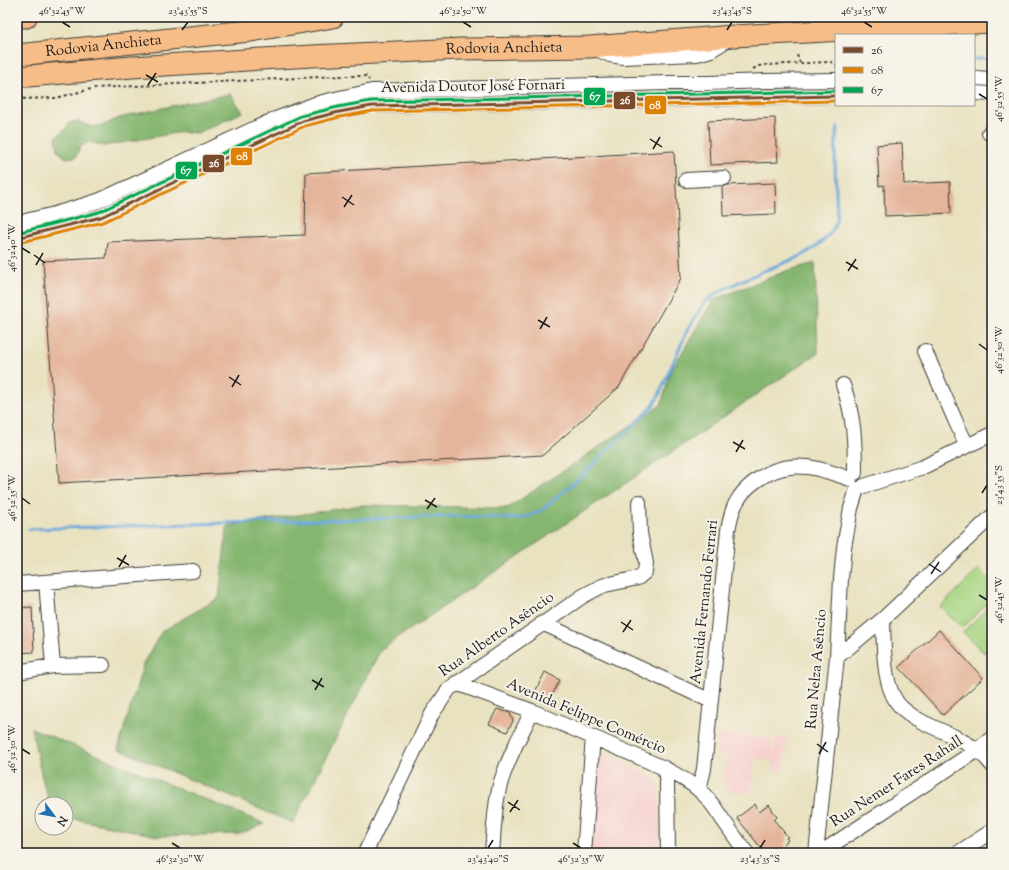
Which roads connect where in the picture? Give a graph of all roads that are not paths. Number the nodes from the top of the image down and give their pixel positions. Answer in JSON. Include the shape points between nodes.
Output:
{"nodes":[{"id":1,"x":26,"y":17,"type":"edge"},
{"id":2,"x":334,"y":17,"type":"edge"},
{"id":3,"x":17,"y":18,"type":"edge"},
{"id":4,"x":992,"y":22,"type":"edge"},
{"id":5,"x":17,"y":55,"type":"edge"},
{"id":6,"x":108,"y":70,"type":"junction"},
{"id":7,"x":17,"y":77,"type":"edge"},
{"id":8,"x":975,"y":78,"type":"edge"},
{"id":9,"x":992,"y":79,"type":"edge"},
{"id":10,"x":835,"y":80,"type":"edge"},
{"id":11,"x":17,"y":86,"type":"edge"},
{"id":12,"x":975,"y":93,"type":"edge"},
{"id":13,"x":992,"y":94,"type":"edge"},
{"id":14,"x":835,"y":96,"type":"edge"},
{"id":15,"x":724,"y":178,"type":"dead end"},
{"id":16,"x":686,"y":180,"type":"dead end"},
{"id":17,"x":17,"y":223,"type":"edge"},
{"id":18,"x":17,"y":238,"type":"edge"},
{"id":19,"x":925,"y":350,"type":"dead end"},
{"id":20,"x":842,"y":385,"type":"dead end"},
{"id":21,"x":992,"y":434,"type":"edge"},
{"id":22,"x":968,"y":446,"type":"junction"},
{"id":23,"x":858,"y":481,"type":"junction"},
{"id":24,"x":639,"y":502,"type":"dead end"},
{"id":25,"x":992,"y":516,"type":"edge"},
{"id":26,"x":193,"y":571,"type":"dead end"},
{"id":27,"x":46,"y":582,"type":"junction"},
{"id":28,"x":17,"y":584,"type":"edge"},
{"id":29,"x":883,"y":620,"type":"junction"},
{"id":30,"x":542,"y":624,"type":"junction"},
{"id":31,"x":837,"y":657,"type":"junction"},
{"id":32,"x":103,"y":664,"type":"dead end"},
{"id":33,"x":53,"y":666,"type":"junction"},
{"id":34,"x":17,"y":672,"type":"edge"},
{"id":35,"x":456,"y":683,"type":"junction"},
{"id":36,"x":711,"y":700,"type":"junction"},
{"id":37,"x":532,"y":711,"type":"junction"},
{"id":38,"x":593,"y":737,"type":"junction"},
{"id":39,"x":992,"y":738,"type":"edge"},
{"id":40,"x":977,"y":750,"type":"junction"},
{"id":41,"x":705,"y":762,"type":"junction"},
{"id":42,"x":992,"y":765,"type":"edge"},
{"id":43,"x":664,"y":768,"type":"junction"},
{"id":44,"x":686,"y":780,"type":"junction"},
{"id":45,"x":699,"y":790,"type":"junction"},
{"id":46,"x":667,"y":815,"type":"junction"},
{"id":47,"x":992,"y":831,"type":"edge"},
{"id":48,"x":369,"y":849,"type":"edge"},
{"id":49,"x":492,"y":853,"type":"edge"},
{"id":50,"x":584,"y":853,"type":"edge"},
{"id":51,"x":668,"y":853,"type":"edge"},
{"id":52,"x":747,"y":853,"type":"edge"},
{"id":53,"x":816,"y":853,"type":"edge"},
{"id":54,"x":820,"y":853,"type":"edge"},
{"id":55,"x":958,"y":853,"type":"edge"}],
"edges":[{"from":1,"to":3,"type":"highway"},
{"from":2,"to":5,"type":"highway","name":"Rodovia Anchieta","via":[[251,31]]},
{"from":4,"to":6,"type":"highway","name":"Rodovia Anchieta","via":[[734,36],[590,47],[461,49],[312,56]]},
{"from":6,"to":7,"type":"highway","name":"Rodovia Anchieta"},
{"from":6,"to":11,"type":"highway","via":[[89,78],[56,84]]},
{"from":8,"to":9,"type":"street"},
{"from":10,"to":17,"type":"street","name":"Avenida Doutor José Fornari","via":[[372,91],[295,111],[98,201]]},
{"from":12,"to":13,"type":"street"},
{"from":14,"to":18,"type":"street","name":"Avenida Doutor José Fornari","via":[[372,106],[303,121],[101,217]]},
{"from":15,"to":16,"type":"street"},
{"from":19,"to":22,"type":"street"},
{"from":20,"to":23,"type":"street","name":"Rua Nelza Asêncio","via":[[853,423]]},
{"from":21,"to":22,"type":"street"},
{"from":22,"to":23,"type":"street","name":"Avenida Fernando Ferrari","via":[[922,467],[891,477]]},
{"from":23,"to":31,"type":"street","name":"Rua Nelza Asêncio","via":[[844,554]]},
{"from":23,"to":36,"type":"street","name":"Avenida Fernando Ferrari","via":[[816,468],[790,467],[765,475],[739,497],[728,530]]},
{"from":24,"to":30,"type":"street","name":"Rua Alberto Asêncio","via":[[645,572],[638,578],[598,588]]},
{"from":25,"to":29,"type":"street"},
{"from":26,"to":27,"type":"street"},
{"from":27,"to":28,"type":"street"},
{"from":27,"to":33,"type":"street"},
{"from":29,"to":31,"type":"street"},
{"from":29,"to":40,"type":"street","via":[[889,687],[897,702],[915,718]]},
{"from":30,"to":35,"type":"street","name":"Rua Alberto Asêncio"},
{"from":30,"to":36,"type":"street"},
{"from":31,"to":53,"type":"street","name":"Rua Nelza Asêncio"},
{"from":32,"to":33,"type":"street"},
{"from":33,"to":34,"type":"street"},
{"from":35,"to":37,"type":"street","name":"Avenida Felippe Comércio"},
{"from":35,"to":48,"type":"street","name":"Rua Alberto Asêncio","via":[[449,688],[432,714]]},
{"from":36,"to":41,"type":"street","name":"Avenida Fernando Ferrari"},
{"from":37,"to":38,"type":"street","name":"Avenida Felippe Comércio"},
{"from":37,"to":49,"type":"street","via":[[500,784]]},
{"from":38,"to":43,"type":"street","name":"Avenida Felippe Comércio"},
{"from":38,"to":50,"type":"street"},
{"from":39,"to":40,"type":"street","name":"Rua Nemer Fares Rahall"},
{"from":40,"to":42,"type":"street"},
{"from":40,"to":54,"type":"street","name":"Rua Nemer Fares Rahall"},
{"from":41,"to":44,"type":"street"},
{"from":41,"to":45,"type":"street","name":"Avenida Fernando Ferrari"},
{"from":43,"to":44,"type":"street","name":"Avenida Felippe Comércio"},
{"from":43,"to":46,"type":"street","via":[[667,781]]},
{"from":44,"to":45,"type":"street","name":"Avenida Felippe Comércio"},
{"from":44,"to":46,"type":"street","via":[[678,787]]},
{"from":45,"to":52,"type":"street","via":[[712,803]]},
{"from":46,"to":51,"type":"street"},
{"from":47,"to":55,"type":"street"}]}
